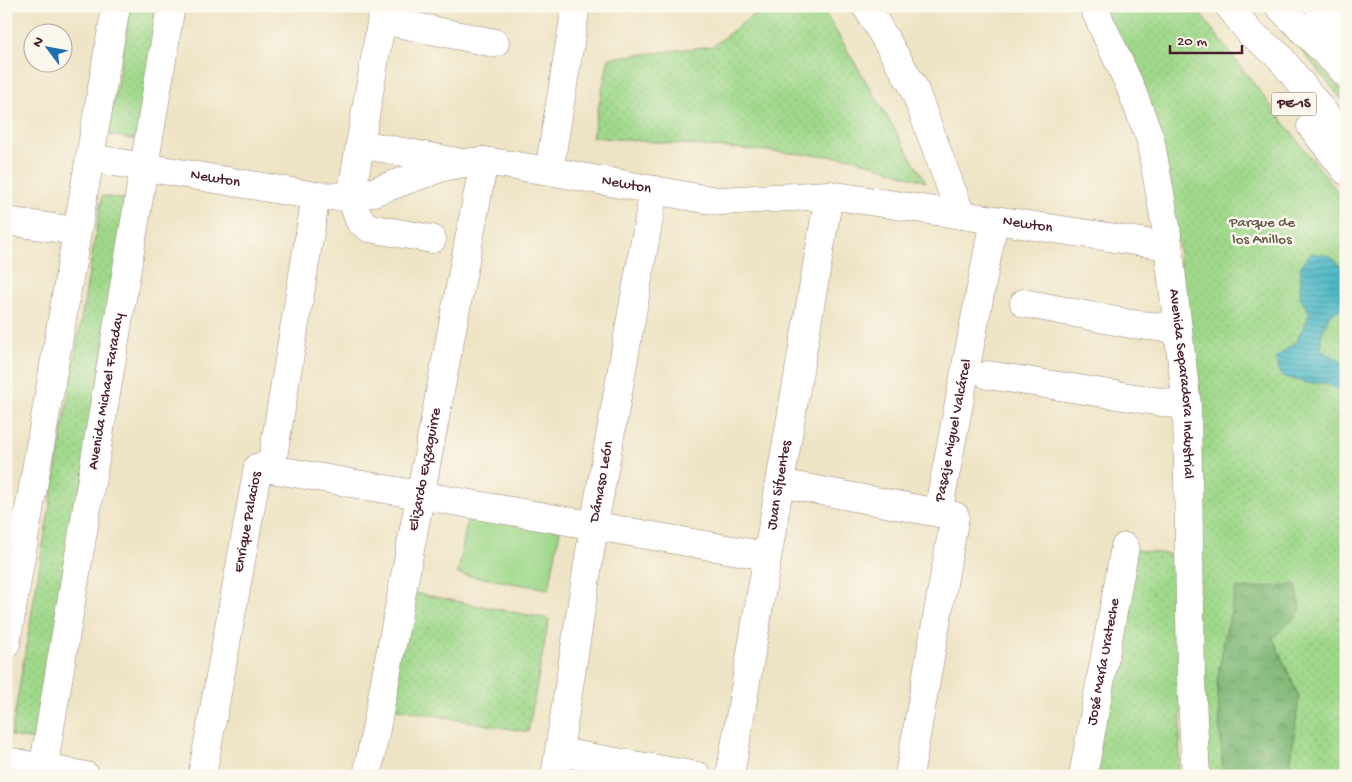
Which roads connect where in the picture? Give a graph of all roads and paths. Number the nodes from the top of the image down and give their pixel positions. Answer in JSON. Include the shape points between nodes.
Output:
{"nodes":[{"id":1,"x":116,"y":6,"type":"edge"},
{"id":2,"x":171,"y":6,"type":"edge"},
{"id":3,"x":576,"y":6,"type":"edge"},
{"id":4,"x":866,"y":6,"type":"edge"},
{"id":5,"x":1093,"y":6,"type":"edge"},
{"id":6,"x":1229,"y":6,"type":"edge"},
{"id":7,"x":1318,"y":6,"type":"edge"},
{"id":8,"x":383,"y":13,"type":"edge"},
{"id":9,"x":1288,"y":14,"type":"edge"},
{"id":10,"x":1249,"y":32,"type":"junction"},
{"id":11,"x":494,"y":43,"type":"dead end"},
{"id":12,"x":1346,"y":44,"type":"edge"},
{"id":13,"x":1346,"y":56,"type":"edge"},
{"id":14,"x":1346,"y":73,"type":"edge"},
{"id":15,"x":1346,"y":141,"type":"edge"},
{"id":16,"x":360,"y":144,"type":"junction"},
{"id":17,"x":91,"y":158,"type":"junction"},
{"id":18,"x":474,"y":162,"type":"junction"},
{"id":19,"x":144,"y":167,"type":"junction"},
{"id":20,"x":549,"y":171,"type":"junction"},
{"id":21,"x":1346,"y":171,"type":"edge"},
{"id":22,"x":654,"y":190,"type":"junction"},
{"id":23,"x":829,"y":195,"type":"junction"},
{"id":24,"x":316,"y":196,"type":"junction"},
{"id":25,"x":352,"y":197,"type":"junction"},
{"id":26,"x":961,"y":215,"type":"junction"},
{"id":27,"x":994,"y":220,"type":"junction"},
{"id":28,"x":6,"y":221,"type":"edge"},
{"id":29,"x":76,"y":231,"type":"junction"},
{"id":30,"x":432,"y":239,"type":"dead end"},
{"id":31,"x":1168,"y":246,"type":"junction"},
{"id":32,"x":1024,"y":303,"type":"dead end"},
{"id":33,"x":1178,"y":329,"type":"junction"},
{"id":34,"x":988,"y":375,"type":"dead end"},
{"id":35,"x":1187,"y":406,"type":"junction"},
{"id":36,"x":272,"y":469,"type":"junction"},
{"id":37,"x":779,"y":483,"type":"junction"},
{"id":38,"x":421,"y":495,"type":"junction"},
{"id":39,"x":938,"y":513,"type":"junction"},
{"id":40,"x":594,"y":526,"type":"junction"},
{"id":41,"x":1125,"y":547,"type":"dead end"},
{"id":42,"x":766,"y":556,"type":"junction"},
{"id":43,"x":6,"y":644,"type":"edge"},
{"id":44,"x":6,"y":761,"type":"edge"},
{"id":45,"x":557,"y":764,"type":"edge"},
{"id":46,"x":43,"y":772,"type":"edge"},
{"id":47,"x":86,"y":776,"type":"edge"},
{"id":48,"x":202,"y":776,"type":"edge"},
{"id":49,"x":367,"y":776,"type":"edge"},
{"id":50,"x":698,"y":776,"type":"edge"},
{"id":51,"x":730,"y":776,"type":"edge"},
{"id":52,"x":909,"y":776,"type":"edge"},
{"id":53,"x":1083,"y":776,"type":"edge"},
{"id":54,"x":1196,"y":776,"type":"edge"}],
"edges":[{"from":1,"to":17,"type":"main road"},
{"from":2,"to":19,"type":"main road","name":"Avenida Michael Faraday"},
{"from":3,"to":20,"type":"main road"},
{"from":4,"to":26,"type":"main road","via":[[913,86]]},
{"from":5,"to":31,"type":"main road","name":"Avenida Separadora Industrial","via":[[1150,138]]},
{"from":6,"to":10,"type":"main road","number":"PE-1S"},
{"from":7,"to":12,"type":"main road"},
{"from":8,"to":11,"type":"main road"},
{"from":8,"to":16,"type":"main road"},
{"from":9,"to":13,"type":"main road"},
{"from":9,"to":14,"type":"main road"},
{"from":10,"to":15,"type":"main road","number":"PE-1S","via":[[1279,56]]},
{"from":10,"to":21,"type":"main road","number":"PE-1S","via":[[1265,66]]},
{"from":16,"to":18,"type":"main road"},
{"from":16,"to":25,"type":"main road"},
{"from":17,"to":19,"type":"main road","name":"Newton"},
{"from":17,"to":29,"type":"main road"},
{"from":18,"to":20,"type":"main road","name":"Newton"},
{"from":18,"to":25,"type":"main road","name":"Newton","via":[[443,167]]},
{"from":18,"to":38,"type":"main road","name":"Elizardo Eyzaguirre"},
{"from":19,"to":24,"type":"main road","name":"Newton"},
{"from":19,"to":46,"type":"main road","name":"Avenida Michael Faraday"},
{"from":20,"to":22,"type":"main road","name":"Newton"},
{"from":22,"to":23,"type":"main road","name":"Newton","via":[[720,201]]},
{"from":22,"to":40,"type":"main road","name":"Dámaso León"},
{"from":23,"to":26,"type":"main road","name":"Newton"},
{"from":23,"to":37,"type":"main road","name":"Juan Sifuentes"},
{"from":24,"to":25,"type":"main road","name":"Newton"},
{"from":24,"to":36,"type":"main road","name":"Enrique Palacios"},
{"from":25,"to":30,"type":"main road","via":[[359,220],[369,228]]},
{"from":26,"to":27,"type":"main road","name":"Newton"},
{"from":27,"to":31,"type":"main road","name":"Newton"},
{"from":27,"to":39,"type":"main road","name":"Pasaje Miguel Valcárcel"},
{"from":28,"to":29,"type":"main road"},
{"from":29,"to":43,"type":"main road"},
{"from":31,"to":33,"type":"main road","name":"Avenida Separadora Industrial"},
{"from":32,"to":33,"type":"main road","via":[[1131,324]]},
{"from":33,"to":35,"type":"main road","name":"Avenida Separadora Industrial"},
{"from":34,"to":35,"type":"main road"},
{"from":35,"to":54,"type":"main road","name":"Avenida Separadora Industrial"},
{"from":36,"to":38,"type":"main road"},
{"from":36,"to":48,"type":"main road","name":"Enrique Palacios","via":[[258,467]]},
{"from":37,"to":39,"type":"main road"},
{"from":37,"to":42,"type":"main road","name":"Juan Sifuentes"},
{"from":38,"to":40,"type":"main road"},
{"from":38,"to":49,"type":"main road","name":"Elizardo Eyzaguirre"},
{"from":39,"to":52,"type":"main road","name":"Pasaje Miguel Valcárcel","via":[[955,516]]},
{"from":40,"to":42,"type":"main road"},
{"from":40,"to":45,"type":"main road","name":"Dámaso León"},
{"from":41,"to":53,"type":"main road","name":"José María Urateche"},
{"from":42,"to":51,"type":"main road","name":"Juan Sifuentes"},
{"from":44,"to":46,"type":"main road"},
{"from":45,"to":50,"type":"main road"},
{"from":46,"to":47,"type":"main road"}]}
